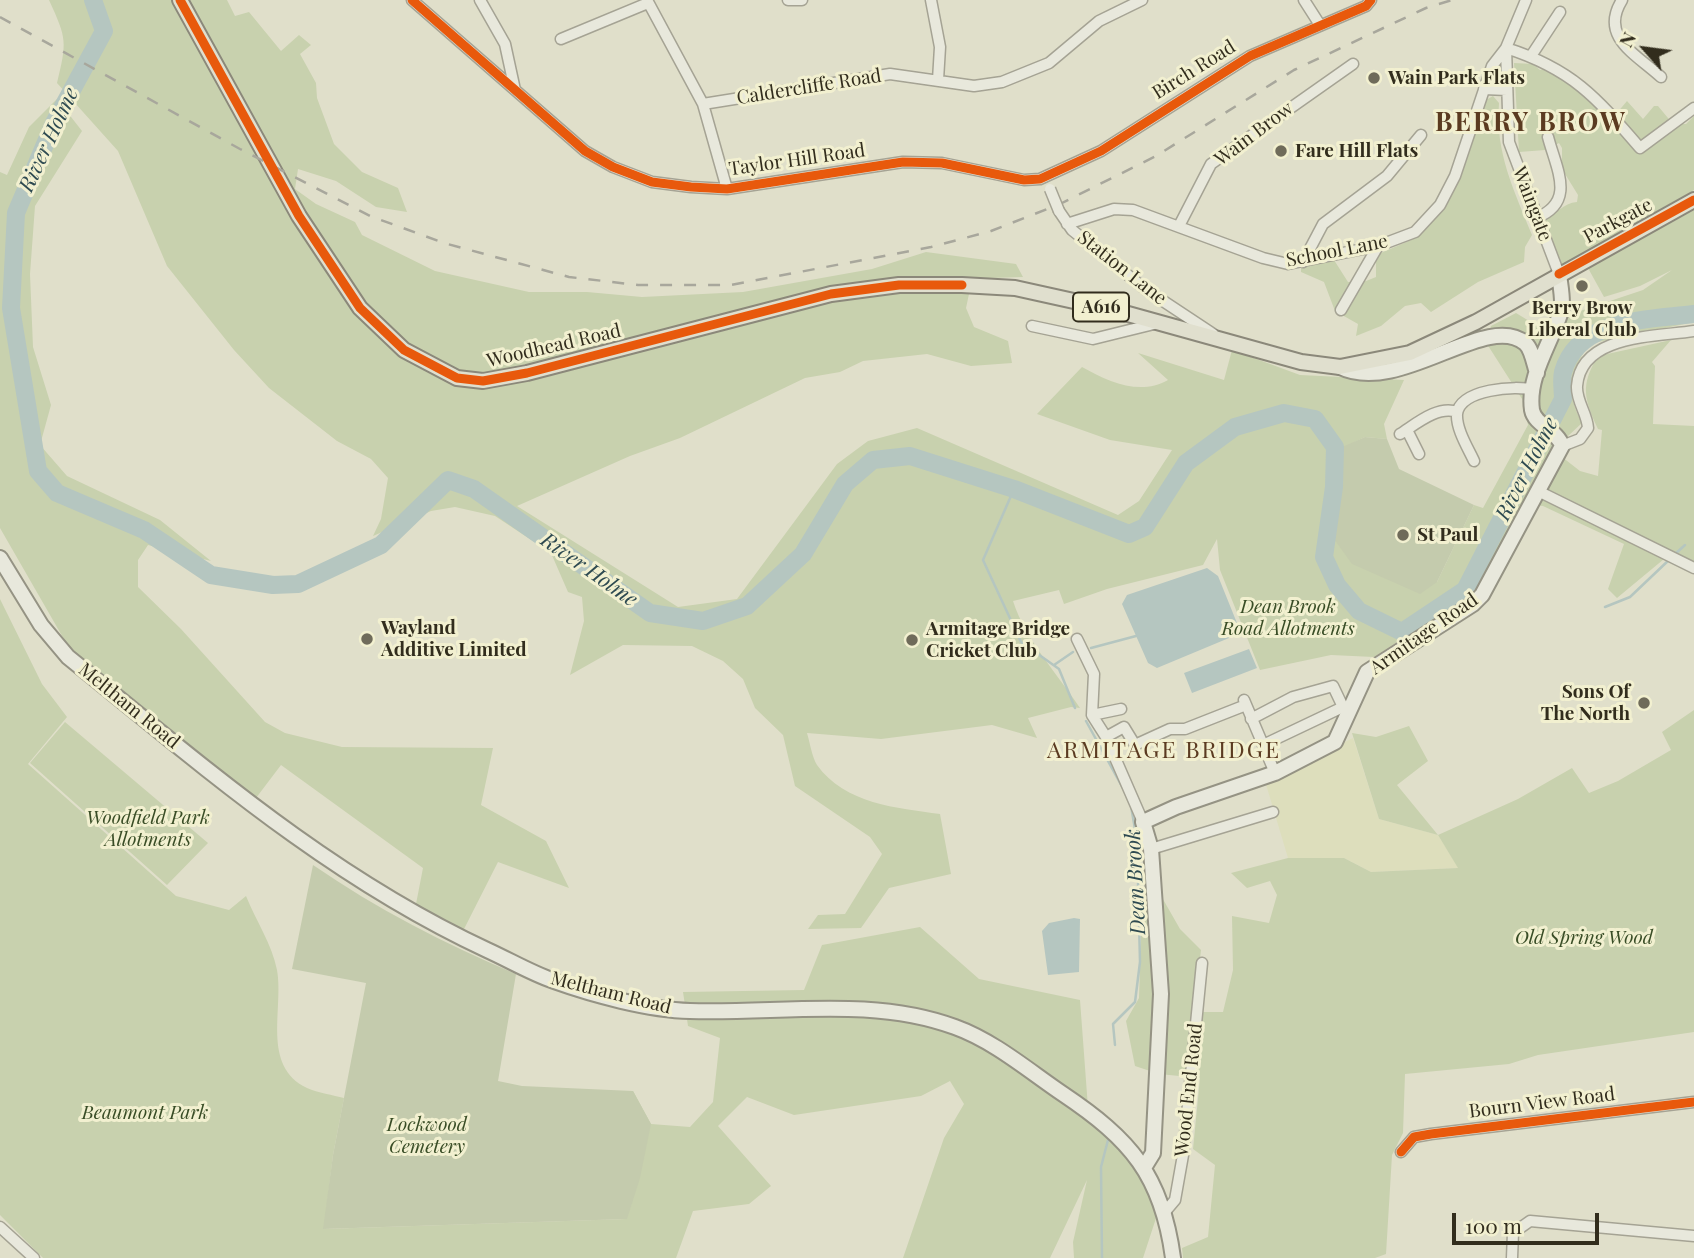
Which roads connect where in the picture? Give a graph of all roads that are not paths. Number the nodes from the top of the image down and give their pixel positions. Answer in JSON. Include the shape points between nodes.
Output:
{"nodes":[{"id":1,"x":180,"y":0,"type":"edge"},
{"id":2,"x":412,"y":0,"type":"edge"},
{"id":3,"x":480,"y":0,"type":"edge"},
{"id":4,"x":789,"y":0,"type":"edge"},
{"id":5,"x":802,"y":0,"type":"edge"},
{"id":6,"x":930,"y":0,"type":"edge"},
{"id":7,"x":1142,"y":0,"type":"edge"},
{"id":8,"x":1304,"y":0,"type":"edge"},
{"id":9,"x":1371,"y":0,"type":"edge"},
{"id":10,"x":1526,"y":0,"type":"edge"},
{"id":11,"x":648,"y":1,"type":"edge"},
{"id":12,"x":1620,"y":1,"type":"edge"},
{"id":13,"x":1560,"y":12,"type":"dead end"},
{"id":14,"x":1320,"y":25,"type":"junction"},
{"id":15,"x":561,"y":39,"type":"dead end"},
{"id":16,"x":1506,"y":48,"type":"junction"},
{"id":17,"x":1531,"y":56,"type":"junction"},
{"id":18,"x":1353,"y":64,"type":"dead end"},
{"id":19,"x":1661,"y":77,"type":"dead end"},
{"id":20,"x":938,"y":80,"type":"junction"},
{"id":21,"x":1484,"y":89,"type":"junction"},
{"id":22,"x":1507,"y":90,"type":"junction"},
{"id":23,"x":515,"y":91,"type":"junction"},
{"id":24,"x":703,"y":104,"type":"junction"},
{"id":25,"x":1694,"y":108,"type":"edge"},
{"id":26,"x":1421,"y":135,"type":"dead end"},
{"id":27,"x":1548,"y":137,"type":"dead end"},
{"id":28,"x":1040,"y":179,"type":"junction"},
{"id":29,"x":727,"y":189,"type":"junction"},
{"id":30,"x":1694,"y":201,"type":"edge"},
{"id":31,"x":1536,"y":218,"type":"junction"},
{"id":32,"x":1067,"y":224,"type":"junction"},
{"id":33,"x":1179,"y":226,"type":"junction"},
{"id":34,"x":1378,"y":246,"type":"junction"},
{"id":35,"x":1303,"y":262,"type":"junction"},
{"id":36,"x":1559,"y":274,"type":"junction"},
{"id":37,"x":1341,"y":310,"type":"dead end"},
{"id":38,"x":1158,"y":323,"type":"junction"},
{"id":39,"x":1031,"y":326,"type":"dead end"},
{"id":40,"x":1694,"y":331,"type":"edge"},
{"id":41,"x":1222,"y":341,"type":"junction"},
{"id":42,"x":1340,"y":367,"type":"junction"},
{"id":43,"x":1537,"y":373,"type":"junction"},
{"id":44,"x":1534,"y":390,"type":"junction"},
{"id":45,"x":1457,"y":412,"type":"junction"},
{"id":46,"x":1559,"y":441,"type":"junction"},
{"id":47,"x":1419,"y":454,"type":"dead end"},
{"id":48,"x":1474,"y":461,"type":"dead end"},
{"id":49,"x":1540,"y":492,"type":"junction"},
{"id":50,"x":0,"y":558,"type":"edge"},
{"id":51,"x":1694,"y":568,"type":"edge"},
{"id":52,"x":1077,"y":639,"type":"dead end"},
{"id":53,"x":1121,"y":709,"type":"dead end"},
{"id":54,"x":1347,"y":709,"type":"junction"},
{"id":55,"x":1091,"y":715,"type":"junction"},
{"id":56,"x":1251,"y":719,"type":"junction"},
{"id":57,"x":1107,"y":737,"type":"junction"},
{"id":58,"x":1263,"y":745,"type":"junction"},
{"id":59,"x":1275,"y":774,"type":"junction"},
{"id":60,"x":1273,"y":812,"type":"dead end"},
{"id":61,"x":1143,"y":822,"type":"junction"},
{"id":62,"x":1151,"y":849,"type":"junction"},
{"id":63,"x":1202,"y":963,"type":"dead end"},
{"id":64,"x":1694,"y":1102,"type":"edge"},
{"id":65,"x":1401,"y":1152,"type":"dead end"},
{"id":66,"x":1145,"y":1166,"type":"junction"},
{"id":67,"x":1164,"y":1213,"type":"junction"},
{"id":68,"x":0,"y":1227,"type":"edge"},
{"id":69,"x":1694,"y":1236,"type":"edge"},
{"id":70,"x":34,"y":1258,"type":"edge"},
{"id":71,"x":1173,"y":1258,"type":"edge"},
{"id":72,"x":1512,"y":1258,"type":"edge"}],
"edges":[{"from":1,"to":38,"type":"main road","name":"Woodhead Road","number":"A616","via":[[299,216],[360,308],[404,350],[457,379],[483,381],[527,373],[831,294],[899,285],[1015,288]]},
{"from":2,"to":23,"type":"street","name":"Taylor Hill Road"},
{"from":3,"to":23,"type":"street","via":[[505,44]]},
{"from":4,"to":5,"type":"street"},
{"from":6,"to":20,"type":"street","via":[[940,47]]},
{"from":7,"to":20,"type":"street","name":"Caldercliffe Road","via":[[1099,21],[1049,63],[1002,82],[974,86]]},
{"from":8,"to":14,"type":"street"},
{"from":9,"to":14,"type":"street","name":"Birch Road"},
{"from":10,"to":16,"type":"street","name":"School Lane"},
{"from":11,"to":15,"type":"street"},
{"from":11,"to":24,"type":"street"},
{"from":12,"to":19,"type":"street","via":[[1613,23],[1616,36]]},
{"from":13,"to":17,"type":"street"},
{"from":14,"to":28,"type":"street","name":"Birch Road","via":[[1250,56],[1101,151]]},
{"from":16,"to":17,"type":"street"},
{"from":16,"to":21,"type":"street","name":"School Lane","via":[[1492,66]]},
{"from":16,"to":22,"type":"street","name":"Waingate"},
{"from":17,"to":25,"type":"street","via":[[1590,91],[1640,148]]},
{"from":18,"to":33,"type":"street","name":"Wain Brow","via":[[1211,164]]},
{"from":20,"to":24,"type":"street","name":"Caldercliffe Road","via":[[890,74]]},
{"from":21,"to":22,"type":"street"},
{"from":21,"to":34,"type":"street","name":"School Lane","via":[[1455,176],[1440,205],[1415,232]]},
{"from":22,"to":31,"type":"street","name":"Waingate","via":[[1509,142]]},
{"from":23,"to":29,"type":"street","name":"Taylor Hill Road","via":[[585,151],[613,167],[652,182]]},
{"from":24,"to":29,"type":"street"},
{"from":26,"to":35,"type":"street","via":[[1387,176],[1323,225]]},
{"from":27,"to":31,"type":"street","via":[[1560,201],[1554,211]]},
{"from":28,"to":29,"type":"street","name":"Taylor Hill Road","via":[[1024,180],[942,163],[903,162]]},
{"from":28,"to":32,"type":"street","name":"Station Lane","bridge":true},
{"from":30,"to":36,"type":"main road","name":"Parkgate","number":"A616"},
{"from":31,"to":36,"type":"street","name":"Waingate"},
{"from":32,"to":33,"type":"street","name":"School Lane","via":[[1114,209],[1133,210]]},
{"from":32,"to":41,"type":"street","name":"Station Lane","via":[[1145,289]]},
{"from":33,"to":35,"type":"street","name":"School Lane","via":[[1278,263]]},
{"from":34,"to":35,"type":"street","name":"School Lane"},
{"from":34,"to":37,"type":"street"},
{"from":36,"to":42,"type":"main road","number":"A616","via":[[1476,322],[1410,353]]},
{"from":36,"to":43,"type":"main road","via":[[1567,307]]},
{"from":38,"to":39,"type":"street","via":[[1093,340]]},
{"from":38,"to":41,"type":"main road","number":"A616"},
{"from":40,"to":46,"type":"street","via":[[1612,345],[1590,356],[1577,386],[1588,428],[1580,439]]},
{"from":41,"to":42,"type":"main road","number":"A616","via":[[1301,362]]},
{"from":42,"to":43,"type":"main road","via":[[1357,375],[1395,370],[1490,335],[1509,334],[1527,345]]},
{"from":43,"to":44,"type":"main road"},
{"from":44,"to":45,"type":"street","via":[[1521,386],[1479,393],[1462,401]]},
{"from":44,"to":46,"type":"main road","via":[[1532,410]]},
{"from":45,"to":47,"type":"street","via":[[1438,412],[1403,432]]},
{"from":45,"to":48,"type":"street"},
{"from":46,"to":49,"type":"main road","name":"Armitage Road"},
{"from":49,"to":51,"type":"street"},
{"from":49,"to":54,"type":"main road","name":"Armitage Road","via":[[1482,595],[1367,673]]},
{"from":50,"to":66,"type":"main road","name":"Meltham Road","via":[[41,625],[68,657],[270,820],[354,879],[429,923],[554,981],[654,1007],[690,1011],[831,1008],[909,1015],[957,1027],[1087,1110],[1119,1136]]},
{"from":52,"to":55,"type":"street","via":[[1094,674]]},
{"from":53,"to":55,"type":"street"},
{"from":54,"to":56,"type":"street","via":[[1333,686],[1293,697]]},
{"from":54,"to":58,"type":"street"},
{"from":54,"to":59,"type":"main road","name":"Armitage Road","via":[[1335,742]]},
{"from":55,"to":57,"type":"street"},
{"from":56,"to":57,"type":"street","via":[[1245,702],[1135,745],[1124,727]]},
{"from":56,"to":58,"type":"street"},
{"from":57,"to":61,"type":"street"},
{"from":58,"to":59,"type":"street"},
{"from":59,"to":61,"type":"main road","name":"Armitage Road"},
{"from":60,"to":62,"type":"street"},
{"from":61,"to":62,"type":"main road"},
{"from":62,"to":66,"type":"main road","via":[[1161,994],[1153,1153]]},
{"from":63,"to":67,"type":"street","name":"Wood End Road","via":[[1183,1154],[1175,1200]]},
{"from":64,"to":65,"type":"street","name":"Bourn View Road","via":[[1431,1134],[1414,1138]]},
{"from":66,"to":67,"type":"main road","name":"Meltham Road"},
{"from":67,"to":71,"type":"main road","name":"Meltham Road"},
{"from":68,"to":70,"type":"street"},
{"from":69,"to":72,"type":"street","via":[[1530,1221],[1513,1233]]}]}
